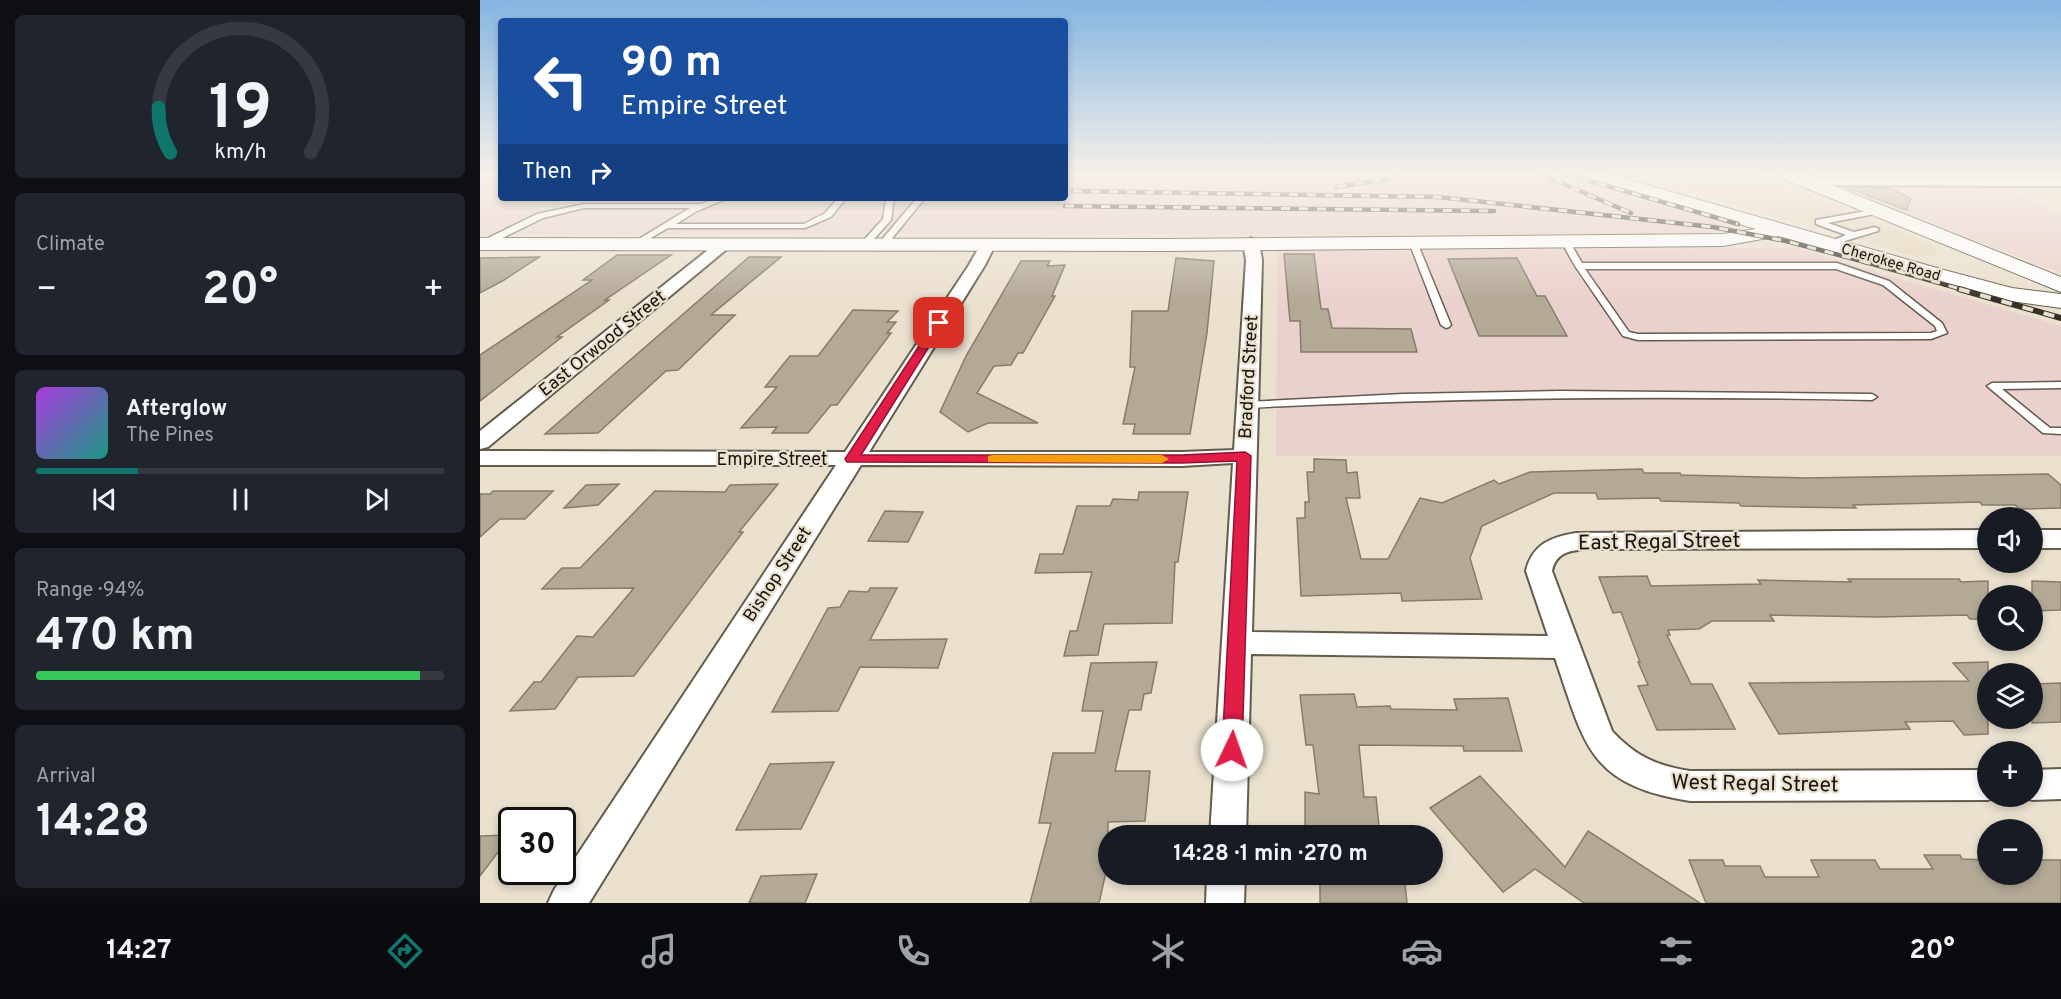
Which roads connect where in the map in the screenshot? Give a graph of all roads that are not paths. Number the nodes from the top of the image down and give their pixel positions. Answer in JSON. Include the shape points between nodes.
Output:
{"nodes":[{"id":1,"x":544,"y":215,"type":"edge"},
{"id":2,"x":685,"y":215,"type":"edge"},
{"id":3,"x":828,"y":215,"type":"edge"},
{"id":4,"x":888,"y":215,"type":"edge"},
{"id":5,"x":903,"y":215,"type":"edge"},
{"id":6,"x":1728,"y":215,"type":"edge"},
{"id":7,"x":1867,"y":215,"type":"edge"},
{"id":8,"x":1876,"y":220,"type":"junction"},
{"id":9,"x":665,"y":226,"type":"junction"},
{"id":10,"x":1779,"y":230,"type":"junction"},
{"id":11,"x":1854,"y":235,"type":"junction"},
{"id":12,"x":1565,"y":241,"type":"junction"},
{"id":13,"x":1413,"y":242,"type":"junction"},
{"id":14,"x":1251,"y":243,"type":"junction"},
{"id":15,"x":482,"y":244,"type":"edge"},
{"id":16,"x":637,"y":244,"type":"junction"},
{"id":17,"x":723,"y":244,"type":"junction"},
{"id":18,"x":1828,"y":244,"type":"junction"},
{"id":19,"x":873,"y":245,"type":"junction"},
{"id":20,"x":987,"y":245,"type":"junction"},
{"id":21,"x":1994,"y":259,"type":"junction"},
{"id":22,"x":1579,"y":266,"type":"junction"},
{"id":23,"x":1936,"y":275,"type":"junction"},
{"id":24,"x":2061,"y":285,"type":"edge"},
{"id":25,"x":2061,"y":301,"type":"edge"},
{"id":26,"x":1446,"y":325,"type":"dead end"},
{"id":27,"x":2061,"y":385,"type":"edge"},
{"id":28,"x":1872,"y":397,"type":"dead end"},
{"id":29,"x":1247,"y":405,"type":"junction"},
{"id":30,"x":2061,"y":431,"type":"edge"},
{"id":31,"x":480,"y":442,"type":"edge"},
{"id":32,"x":1245,"y":456,"type":"junction"},
{"id":33,"x":480,"y":458,"type":"edge"},
{"id":34,"x":852,"y":459,"type":"junction"},
{"id":35,"x":1977,"y":539,"type":"edge"},
{"id":36,"x":2043,"y":539,"type":"edge"},
{"id":37,"x":2061,"y":539,"type":"edge"},
{"id":38,"x":1236,"y":643,"type":"junction"},
{"id":39,"x":1565,"y":647,"type":"junction"},
{"id":40,"x":2043,"y":784,"type":"edge"},
{"id":41,"x":2061,"y":784,"type":"edge"},
{"id":42,"x":1977,"y":785,"type":"edge"},
{"id":43,"x":1228,"y":825,"type":"edge"},
{"id":44,"x":1226,"y":885,"type":"edge"},
{"id":45,"x":567,"y":903,"type":"edge"},
{"id":46,"x":1225,"y":903,"type":"edge"}],
"edges":[{"from":1,"to":15,"type":"lane"},
{"from":2,"to":9,"type":"lane"},
{"from":3,"to":9,"type":"lane","via":[[806,226]]},
{"from":4,"to":19,"type":"lane"},
{"from":5,"to":19,"type":"lane"},
{"from":6,"to":10,"type":"street","name":"Cherokee Road"},
{"from":7,"to":8,"type":"street"},
{"from":8,"to":11,"type":"lane"},
{"from":8,"to":11,"type":"lane","via":[[1819,222]]},
{"from":8,"to":21,"type":"street"},
{"from":9,"to":16,"type":"lane"},
{"from":10,"to":12,"type":"street","via":[[1723,240]]},
{"from":10,"to":18,"type":"street","name":"Cherokee Road"},
{"from":11,"to":18,"type":"lane"},
{"from":12,"to":13,"type":"street"},
{"from":12,"to":22,"type":"lane"},
{"from":13,"to":14,"type":"street"},
{"from":13,"to":26,"type":"lane"},
{"from":14,"to":20,"type":"street"},
{"from":14,"to":29,"type":"street","name":"Bradford Street","via":[[1254,260]]},
{"from":15,"to":16,"type":"street"},
{"from":16,"to":17,"type":"street"},
{"from":17,"to":19,"type":"street"},
{"from":17,"to":31,"type":"street","name":"East Orwood Street"},
{"from":18,"to":23,"type":"street","name":"Cherokee Road"},
{"from":19,"to":20,"type":"street"},
{"from":20,"to":34,"type":"street","name":"Bishop Street"},
{"from":21,"to":23,"type":"street","via":[[1993,269],[1980,274]]},
{"from":21,"to":24,"type":"street"},
{"from":22,"to":22,"type":"lane","via":[[1626,334],[1638,337],[1942,333],[1938,325],[1886,283],[1837,266]]},
{"from":23,"to":25,"type":"street","name":"Cherokee Road","via":[[2012,295]]},
{"from":27,"to":30,"type":"lane","via":[[1992,386],[2047,431]]},
{"from":28,"to":29,"type":"lane","via":[[1533,396]]},
{"from":29,"to":32,"type":"street","name":"Bradford Street"},
{"from":32,"to":34,"type":"street","name":"Empire Street"},
{"from":32,"to":38,"type":"street","name":"Bradford Street"},
{"from":33,"to":34,"type":"street","name":"Empire Street"},
{"from":34,"to":45,"type":"street","name":"Bishop Street"},
{"from":35,"to":39,"type":"street","name":"East Regal Street","via":[[1565,543],[1546,552],[1539,571]]},
{"from":36,"to":37,"type":"street"},
{"from":38,"to":39,"type":"street"},
{"from":38,"to":43,"type":"street","name":"Bradford Street"},
{"from":39,"to":42,"type":"street","name":"West Regal Street","via":[[1599,739],[1614,758],[1662,782],[1690,786]]},
{"from":40,"to":41,"type":"street"},
{"from":44,"to":46,"type":"street"}]}
